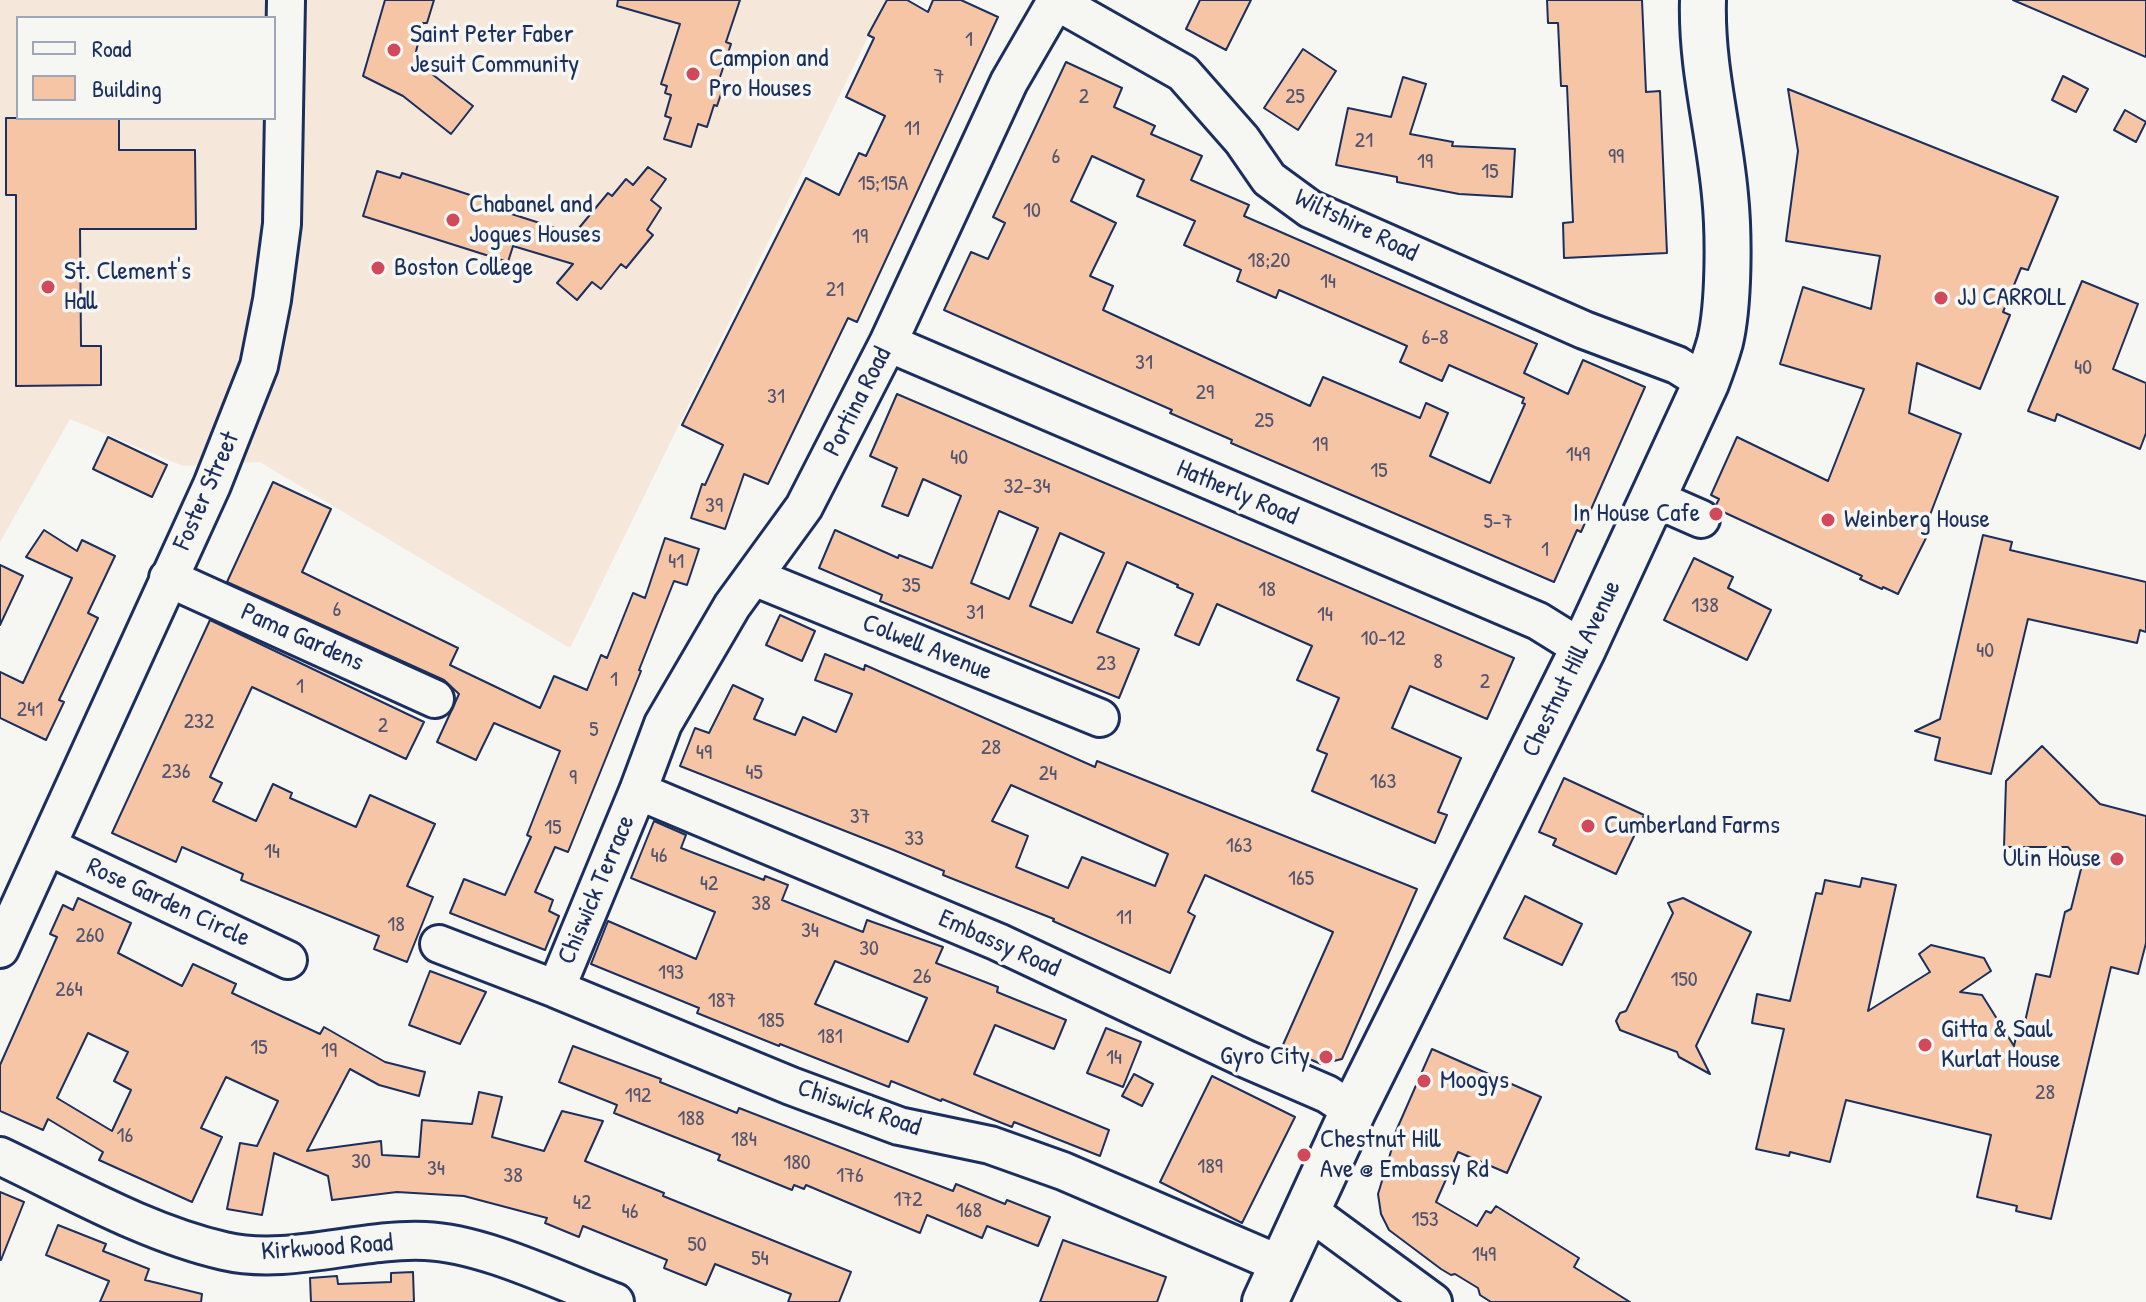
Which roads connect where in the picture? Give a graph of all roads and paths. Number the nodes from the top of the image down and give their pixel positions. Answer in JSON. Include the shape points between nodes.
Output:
{"nodes":[{"id":1,"x":286,"y":0,"type":"edge"},
{"id":2,"x":1055,"y":0,"type":"edge"},
{"id":3,"x":1703,"y":0,"type":"edge"},
{"id":4,"x":888,"y":343,"type":"junction"},
{"id":5,"x":1706,"y":383,"type":"junction"},
{"id":6,"x":1653,"y":498,"type":"junction"},
{"id":7,"x":1701,"y":519,"type":"dead end"},
{"id":8,"x":754,"y":577,"type":"junction"},
{"id":9,"x":168,"y":578,"type":"junction"},
{"id":10,"x":1583,"y":649,"type":"junction"},
{"id":11,"x":435,"y":699,"type":"dead end"},
{"id":12,"x":1100,"y":718,"type":"dead end"},
{"id":13,"x":638,"y":791,"type":"junction"},
{"id":14,"x":47,"y":846,"type":"junction"},
{"id":15,"x":3,"y":934,"type":"edge"},
{"id":16,"x":439,"y":944,"type":"dead end"},
{"id":17,"x":288,"y":960,"type":"dead end"},
{"id":18,"x":556,"y":989,"type":"junction"},
{"id":19,"x":1353,"y":1111,"type":"junction"},
{"id":20,"x":0,"y":1156,"type":"edge"},
{"id":21,"x":1309,"y":1211,"type":"junction"},
{"id":22,"x":1274,"y":1284,"type":"edge"},
{"id":23,"x":615,"y":1302,"type":"edge"},
{"id":24,"x":1433,"y":1302,"type":"edge"}],
"edges":[{"from":1,"to":9,"type":"street","name":"Foster Street","via":[[282,224],[259,366]]},
{"from":2,"to":4,"type":"street","name":"Portina Road","via":[[1009,82]]},
{"from":2,"to":5,"type":"street","name":"Wiltshire Road","via":[[1183,73],[1269,179],[1310,209],[1584,330],[1677,365]]},
{"from":3,"to":5,"type":"main road","name":"Chestnut Hill Avenue","via":[[1705,59],[1725,196],[1727,266],[1720,340]]},
{"from":4,"to":8,"type":"street","name":"Portina Road","via":[[804,507]]},
{"from":4,"to":10,"type":"street","name":"Hatherly Road","via":[[1538,621]]},
{"from":5,"to":6,"type":"main road","name":"Chestnut Hill Avenue"},
{"from":6,"to":7,"type":"street"},
{"from":6,"to":10,"type":"main road","name":"Chestnut Hill Avenue"},
{"from":8,"to":12,"type":"street","name":"Colwell Avenue"},
{"from":8,"to":13,"type":"street","name":"Portina Road","via":[[670,711]]},
{"from":9,"to":11,"type":"street","name":"Pama Gardens"},
{"from":9,"to":14,"type":"street","name":"Foster Street"},
{"from":10,"to":19,"type":"main road","name":"Chestnut Hill Avenue"},
{"from":13,"to":18,"type":"street","name":"Chiswick Terrace"},
{"from":13,"to":19,"type":"street","name":"Embassy Road","via":[[998,942],[1327,1094]]},
{"from":14,"to":15,"type":"street","name":"Foster Street"},
{"from":14,"to":17,"type":"street","name":"Rose Garden Circle"},
{"from":16,"to":18,"type":"street","name":"Chiswick Road"},
{"from":18,"to":22,"type":"street","name":"Chiswick Road","via":[[899,1126],[990,1145],[1063,1171]]},
{"from":19,"to":21,"type":"main road","name":"Chestnut Hill Avenue"},
{"from":20,"to":23,"type":"street","name":"Kirkwood Road","via":[[162,1232],[226,1252],[283,1255],[423,1241],[464,1245]]},
{"from":21,"to":22,"type":"main road","name":"Chestnut Hill Avenue"},
{"from":21,"to":24,"type":"street"}]}
